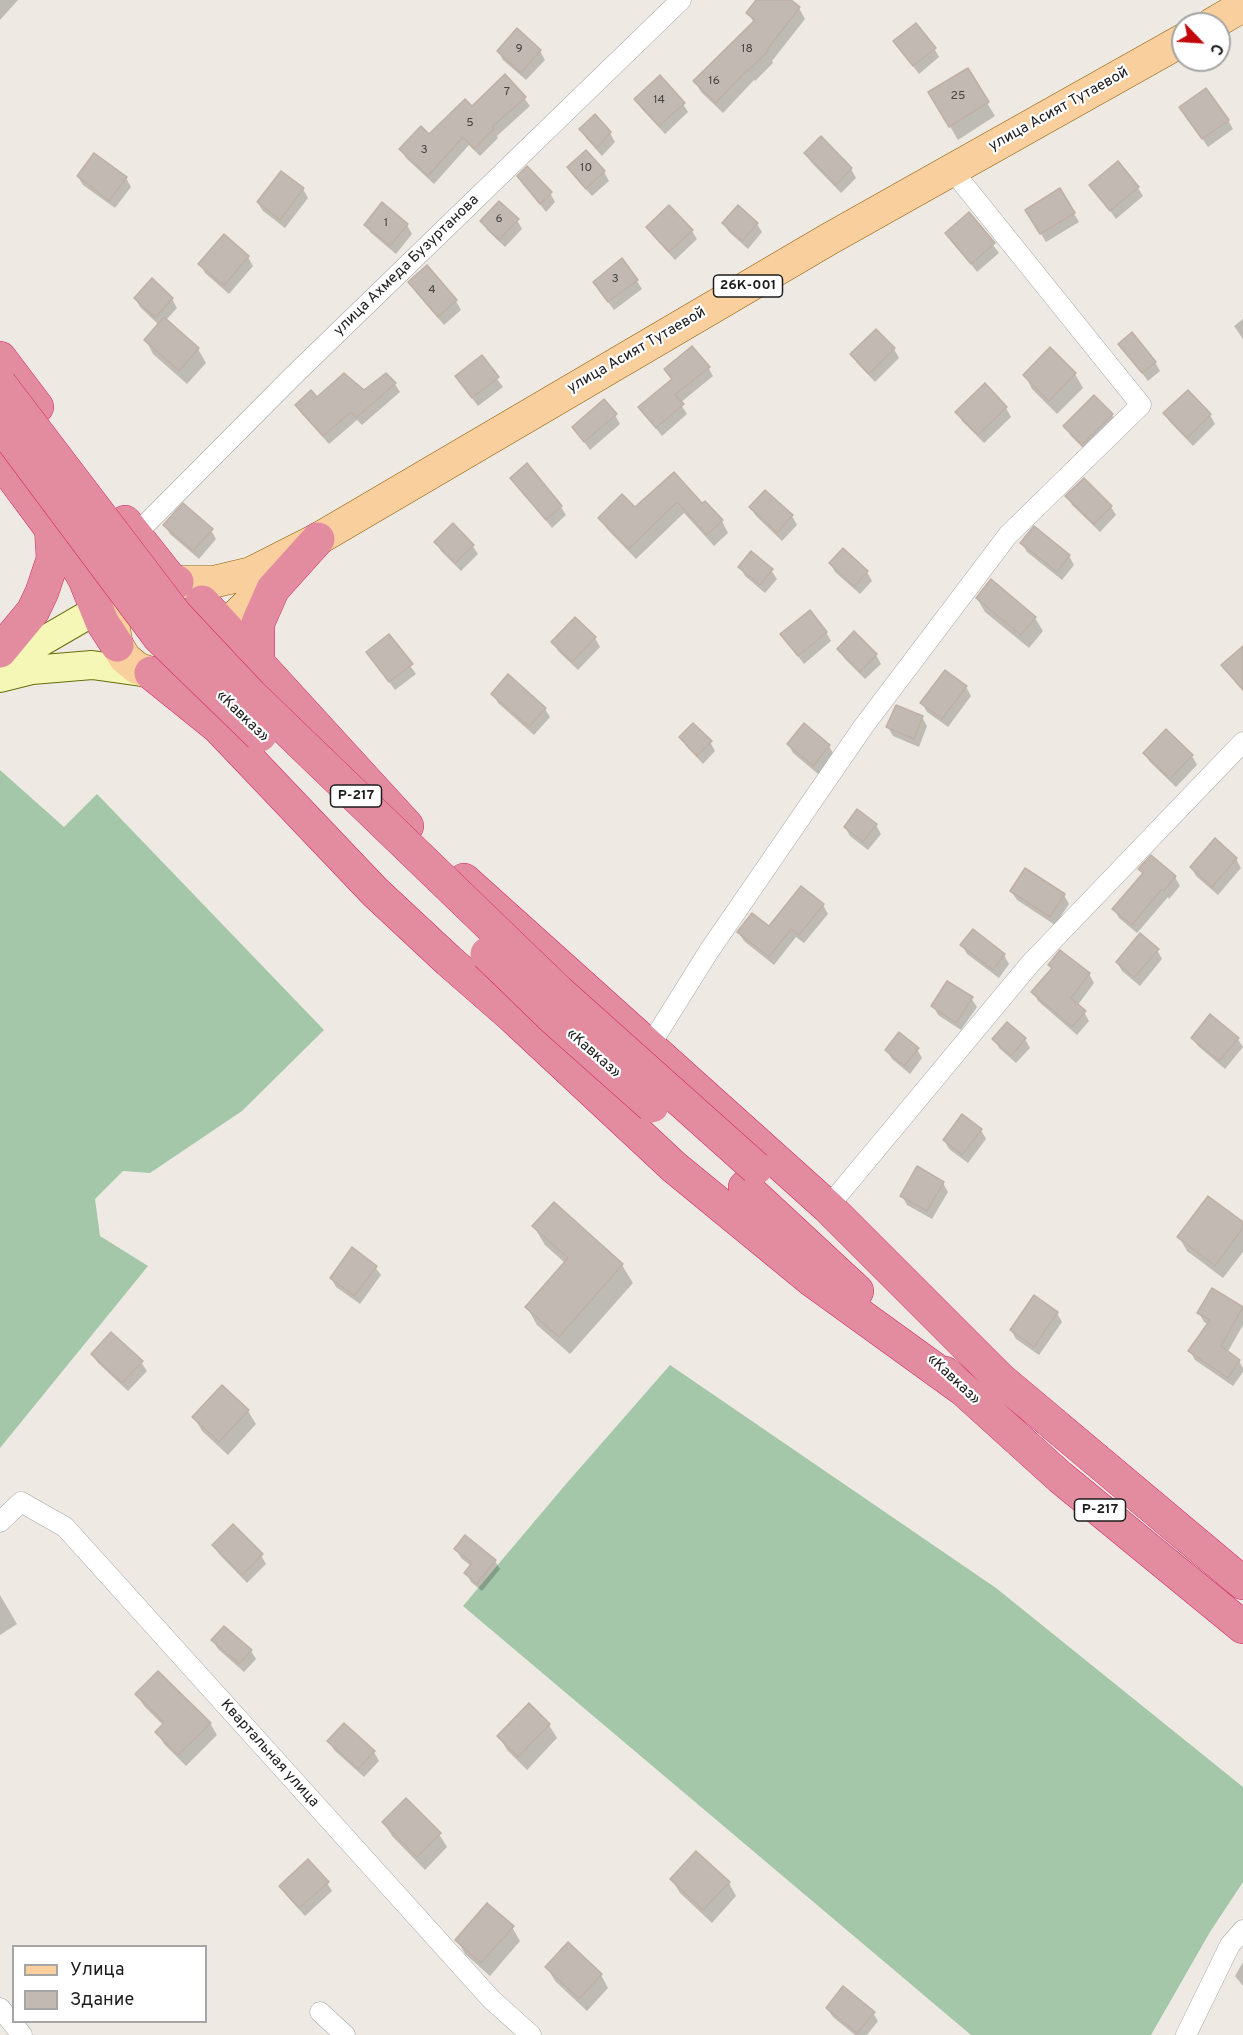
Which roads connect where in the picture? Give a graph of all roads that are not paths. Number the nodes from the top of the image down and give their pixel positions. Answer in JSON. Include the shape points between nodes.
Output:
{"nodes":[{"id":1,"x":681,"y":0,"type":"edge"},
{"id":2,"x":1171,"y":47,"type":"edge"},
{"id":3,"x":952,"y":170,"type":"junction"},
{"id":4,"x":0,"y":358,"type":"edge"},
{"id":5,"x":0,"y":384,"type":"edge"},
{"id":6,"x":0,"y":424,"type":"edge"},
{"id":7,"x":0,"y":460,"type":"edge"},
{"id":8,"x":51,"y":528,"type":"junction"},
{"id":9,"x":135,"y":535,"type":"junction"},
{"id":10,"x":318,"y":539,"type":"junction"},
{"id":11,"x":183,"y":588,"type":"junction"},
{"id":12,"x":132,"y":590,"type":"junction"},
{"id":13,"x":96,"y":609,"type":"junction"},
{"id":14,"x":214,"y":638,"type":"junction"},
{"id":15,"x":117,"y":645,"type":"junction"},
{"id":16,"x":0,"y":651,"type":"edge"},
{"id":17,"x":258,"y":664,"type":"junction"},
{"id":18,"x":0,"y":666,"type":"edge"},
{"id":19,"x":151,"y":673,"type":"junction"},
{"id":20,"x":0,"y":678,"type":"edge"},
{"id":21,"x":1243,"y":742,"type":"edge"},
{"id":22,"x":649,"y":1047,"type":"junction"},
{"id":23,"x":751,"y":1177,"type":"junction"},
{"id":24,"x":828,"y":1207,"type":"junction"},
{"id":25,"x":961,"y":1388,"type":"junction"},
{"id":26,"x":1009,"y":1388,"type":"junction"},
{"id":27,"x":0,"y":1522,"type":"edge"},
{"id":28,"x":1243,"y":1583,"type":"edge"},
{"id":29,"x":1243,"y":1627,"type":"edge"},
{"id":30,"x":1243,"y":1930,"type":"edge"},
{"id":31,"x":0,"y":2008,"type":"edge"},
{"id":32,"x":320,"y":2012,"type":"dead end"},
{"id":33,"x":21,"y":2035,"type":"edge"},
{"id":34,"x":345,"y":2035,"type":"edge"},
{"id":35,"x":531,"y":2035,"type":"edge"},
{"id":36,"x":1186,"y":2035,"type":"edge"}],
"edges":[{"from":1,"to":9,"type":"street","name":"улица Ахмеда Бузуртанова","via":[[294,375]]},
{"from":2,"to":3,"type":"main road","name":"улица Асият Тутаевой","number":"26К-001"},
{"from":3,"to":10,"type":"main road","name":"улица Асият Тутаевой","number":"26К-001"},
{"from":3,"to":22,"type":"street","via":[[1141,405],[1008,536],[863,727],[709,951]]},
{"from":4,"to":9,"type":"highway"},
{"from":5,"to":23,"type":"highway","name":"«Кавказ»","number":"Р-217","bridge":true,"via":[[175,614],[251,695]]},
{"from":6,"to":23,"type":"highway","name":"«Кавказ»","number":"Р-217","bridge":true,"via":[[159,637],[554,1019]]},
{"from":7,"to":8,"type":"highway"},
{"from":8,"to":13,"type":"highway","via":[[81,572]]},
{"from":8,"to":16,"type":"highway","via":[[53,559],[42,592],[33,611]]},
{"from":9,"to":11,"type":"highway"},
{"from":10,"to":11,"type":"main road","name":"улица Асият Тутаевой","via":[[251,573]]},
{"from":10,"to":14,"type":"main road","via":[[273,577]]},
{"from":10,"to":17,"type":"highway","via":[[273,589],[258,623]]},
{"from":11,"to":12,"type":"main road","via":[[157,579]]},
{"from":11,"to":14,"type":"highway"},
{"from":12,"to":13,"type":"main road"},
{"from":12,"to":15,"type":"main road","via":[[115,615]]},
{"from":13,"to":15,"type":"highway"},
{"from":13,"to":18,"type":"main road"},
{"from":14,"to":17,"type":"highway"},
{"from":14,"to":19,"type":"main road","via":[[181,670]]},
{"from":15,"to":19,"type":"main road","via":[[131,663]]},
{"from":17,"to":22,"type":"highway","number":"Р-217","via":[[412,832]]},
{"from":19,"to":20,"type":"main road","via":[[92,664],[32,670]]},
{"from":19,"to":25,"type":"highway","via":[[218,728],[375,892],[674,1167],[813,1281]]},
{"from":21,"to":24,"type":"street","via":[[1030,964]]},
{"from":22,"to":24,"type":"highway","number":"Р-217"},
{"from":23,"to":25,"type":"highway","name":"«Кавказ»","number":"Р-217"},
{"from":23,"to":26,"type":"highway","name":"«Кавказ»","number":"Р-217"},
{"from":24,"to":26,"type":"highway","number":"Р-217"},
{"from":25,"to":29,"type":"highway","name":"«Кавказ»","number":"Р-217","via":[[1060,1476]]},
{"from":26,"to":28,"type":"highway","name":"«Кавказ»","number":"Р-217"},
{"from":27,"to":35,"type":"street","name":"Квартальная улица","via":[[21,1502],[65,1527],[491,1999]]},
{"from":30,"to":36,"type":"street","via":[[1230,1945]]},
{"from":31,"to":33,"type":"street"},
{"from":32,"to":34,"type":"street"}]}
